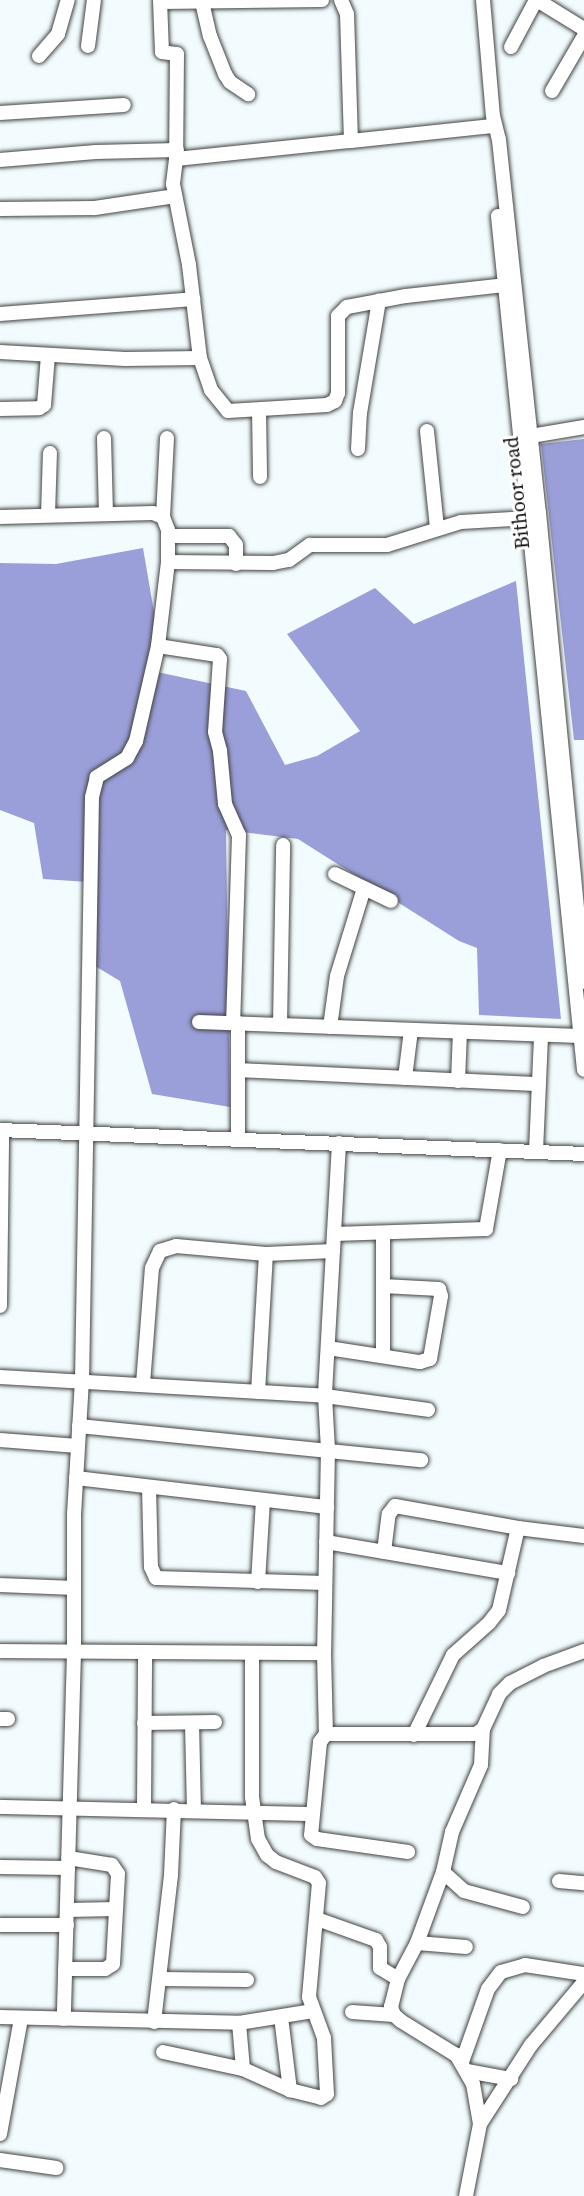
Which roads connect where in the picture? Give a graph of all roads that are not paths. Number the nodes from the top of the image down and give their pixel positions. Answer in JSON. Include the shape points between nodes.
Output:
{"nodes":[{"id":1,"x":68,"y":0,"type":"edge"},
{"id":2,"x":94,"y":0,"type":"edge"},
{"id":3,"x":322,"y":0,"type":"edge"},
{"id":4,"x":341,"y":0,"type":"edge"},
{"id":5,"x":483,"y":0,"type":"edge"},
{"id":6,"x":536,"y":0,"type":"edge"},
{"id":7,"x":160,"y":1,"type":"edge"},
{"id":8,"x":202,"y":2,"type":"junction"},
{"id":9,"x":584,"y":29,"type":"edge"},
{"id":10,"x":584,"y":36,"type":"edge"},
{"id":11,"x":88,"y":46,"type":"dead end"},
{"id":12,"x":511,"y":47,"type":"dead end"},
{"id":13,"x":39,"y":56,"type":"dead end"},
{"id":14,"x":552,"y":91,"type":"dead end"},
{"id":15,"x":248,"y":94,"type":"dead end"},
{"id":16,"x":124,"y":105,"type":"dead end"},
{"id":17,"x":0,"y":113,"type":"edge"},
{"id":18,"x":492,"y":121,"type":"junction"},
{"id":19,"x":351,"y":141,"type":"junction"},
{"id":20,"x":177,"y":155,"type":"junction"},
{"id":21,"x":0,"y":160,"type":"edge"},
{"id":22,"x":175,"y":196,"type":"junction"},
{"id":23,"x":0,"y":209,"type":"edge"},
{"id":24,"x":506,"y":285,"type":"junction"},
{"id":25,"x":193,"y":299,"type":"junction"},
{"id":26,"x":379,"y":301,"type":"junction"},
{"id":27,"x":0,"y":314,"type":"edge"},
{"id":28,"x":0,"y":352,"type":"edge"},
{"id":29,"x":48,"y":355,"type":"junction"},
{"id":30,"x":200,"y":358,"type":"junction"},
{"id":31,"x":0,"y":410,"type":"edge"},
{"id":32,"x":259,"y":410,"type":"junction"},
{"id":33,"x":584,"y":427,"type":"edge"},
{"id":34,"x":427,"y":431,"type":"dead end"},
{"id":35,"x":531,"y":436,"type":"junction"},
{"id":36,"x":104,"y":438,"type":"dead end"},
{"id":37,"x":167,"y":438,"type":"dead end"},
{"id":38,"x":358,"y":449,"type":"dead end"},
{"id":39,"x":50,"y":453,"type":"dead end"},
{"id":40,"x":260,"y":477,"type":"dead end"},
{"id":41,"x":48,"y":514,"type":"junction"},
{"id":42,"x":106,"y":514,"type":"junction"},
{"id":43,"x":0,"y":517,"type":"edge"},
{"id":44,"x":163,"y":517,"type":"junction"},
{"id":45,"x":529,"y":518,"type":"junction"},
{"id":46,"x":437,"y":528,"type":"junction"},
{"id":47,"x":168,"y":536,"type":"junction"},
{"id":48,"x":168,"y":562,"type":"junction"},
{"id":49,"x":236,"y":564,"type":"junction"},
{"id":50,"x":158,"y":646,"type":"junction"},
{"id":51,"x":584,"y":804,"type":"edge"},
{"id":52,"x":569,"y":807,"type":"junction"},
{"id":53,"x":283,"y":845,"type":"dead end"},
{"id":54,"x":334,"y":874,"type":"dead end"},
{"id":55,"x":364,"y":888,"type":"junction"},
{"id":56,"x":391,"y":901,"type":"dead end"},
{"id":57,"x":584,"y":982,"type":"edge"},
{"id":58,"x":199,"y":1022,"type":"dead end"},
{"id":59,"x":236,"y":1023,"type":"junction"},
{"id":60,"x":280,"y":1025,"type":"junction"},
{"id":61,"x":330,"y":1027,"type":"junction"},
{"id":62,"x":411,"y":1030,"type":"junction"},
{"id":63,"x":460,"y":1032,"type":"junction"},
{"id":64,"x":541,"y":1035,"type":"junction"},
{"id":65,"x":580,"y":1036,"type":"junction"},
{"id":66,"x":238,"y":1070,"type":"junction"},
{"id":67,"x":584,"y":1070,"type":"edge"},
{"id":68,"x":405,"y":1078,"type":"junction"},
{"id":69,"x":458,"y":1081,"type":"junction"},
{"id":70,"x":539,"y":1084,"type":"junction"},
{"id":71,"x":1,"y":1130,"type":"edge"},
{"id":72,"x":86,"y":1133,"type":"junction"},
{"id":73,"x":238,"y":1139,"type":"junction"},
{"id":74,"x":339,"y":1143,"type":"junction"},
{"id":75,"x":500,"y":1150,"type":"junction"},
{"id":76,"x":536,"y":1151,"type":"junction"},
{"id":77,"x":584,"y":1154,"type":"edge"},
{"id":78,"x":383,"y":1233,"type":"junction"},
{"id":79,"x":334,"y":1234,"type":"junction"},
{"id":80,"x":333,"y":1251,"type":"junction"},
{"id":81,"x":266,"y":1254,"type":"junction"},
{"id":82,"x":383,"y":1286,"type":"junction"},
{"id":83,"x":0,"y":1291,"type":"edge"},
{"id":84,"x":0,"y":1306,"type":"edge"},
{"id":85,"x":328,"y":1348,"type":"junction"},
{"id":86,"x":383,"y":1356,"type":"junction"},
{"id":87,"x":0,"y":1377,"type":"edge"},
{"id":88,"x":82,"y":1380,"type":"junction"},
{"id":89,"x":143,"y":1384,"type":"junction"},
{"id":90,"x":258,"y":1392,"type":"junction"},
{"id":91,"x":325,"y":1396,"type":"junction"},
{"id":92,"x":428,"y":1410,"type":"dead end"},
{"id":93,"x":79,"y":1426,"type":"junction"},
{"id":94,"x":0,"y":1440,"type":"edge"},
{"id":95,"x":78,"y":1446,"type":"junction"},
{"id":96,"x":328,"y":1449,"type":"junction"},
{"id":97,"x":421,"y":1460,"type":"dead end"},
{"id":98,"x":76,"y":1478,"type":"junction"},
{"id":99,"x":149,"y":1487,"type":"junction"},
{"id":100,"x":263,"y":1500,"type":"junction"},
{"id":101,"x":327,"y":1507,"type":"junction"},
{"id":102,"x":518,"y":1528,"type":"junction"},
{"id":103,"x":584,"y":1536,"type":"edge"},
{"id":104,"x":326,"y":1542,"type":"junction"},
{"id":105,"x":384,"y":1552,"type":"junction"},
{"id":106,"x":508,"y":1573,"type":"junction"},
{"id":107,"x":258,"y":1582,"type":"junction"},
{"id":108,"x":325,"y":1583,"type":"junction"},
{"id":109,"x":0,"y":1585,"type":"edge"},
{"id":110,"x":74,"y":1588,"type":"junction"},
{"id":111,"x":0,"y":1651,"type":"edge"},
{"id":112,"x":584,"y":1651,"type":"edge"},
{"id":113,"x":74,"y":1652,"type":"junction"},
{"id":114,"x":145,"y":1652,"type":"junction"},
{"id":115,"x":252,"y":1653,"type":"junction"},
{"id":116,"x":324,"y":1653,"type":"junction"},
{"id":117,"x":215,"y":1722,"type":"dead end"},
{"id":118,"x":192,"y":1723,"type":"junction"},
{"id":119,"x":144,"y":1724,"type":"junction"},
{"id":120,"x":483,"y":1729,"type":"junction"},
{"id":121,"x":326,"y":1734,"type":"junction"},
{"id":122,"x":414,"y":1735,"type":"junction"},
{"id":123,"x":0,"y":1807,"type":"edge"},
{"id":124,"x":144,"y":1809,"type":"junction"},
{"id":125,"x":174,"y":1809,"type":"junction"},
{"id":126,"x":69,"y":1810,"type":"junction"},
{"id":127,"x":194,"y":1810,"type":"junction"},
{"id":128,"x":253,"y":1811,"type":"junction"},
{"id":129,"x":311,"y":1814,"type":"junction"},
{"id":130,"x":408,"y":1852,"type":"dead end"},
{"id":131,"x":68,"y":1863,"type":"junction"},
{"id":132,"x":0,"y":1867,"type":"edge"},
{"id":133,"x":444,"y":1872,"type":"junction"},
{"id":134,"x":559,"y":1881,"type":"dead end"},
{"id":135,"x":584,"y":1883,"type":"edge"},
{"id":136,"x":523,"y":1906,"type":"dead end"},
{"id":137,"x":117,"y":1909,"type":"junction"},
{"id":138,"x":67,"y":1911,"type":"junction"},
{"id":139,"x":316,"y":1919,"type":"junction"},
{"id":140,"x":0,"y":1925,"type":"edge"},
{"id":141,"x":67,"y":1925,"type":"junction"},
{"id":142,"x":417,"y":1943,"type":"junction"},
{"id":143,"x":466,"y":1947,"type":"dead end"},
{"id":144,"x":66,"y":1969,"type":"junction"},
{"id":145,"x":584,"y":1974,"type":"edge"},
{"id":146,"x":160,"y":1979,"type":"junction"},
{"id":147,"x":398,"y":1979,"type":"junction"},
{"id":148,"x":247,"y":1980,"type":"dead end"},
{"id":149,"x":584,"y":1982,"type":"edge"},
{"id":150,"x":314,"y":2011,"type":"junction"},
{"id":151,"x":352,"y":2012,"type":"dead end"},
{"id":152,"x":394,"y":2015,"type":"junction"},
{"id":153,"x":0,"y":2017,"type":"edge"},
{"id":154,"x":281,"y":2017,"type":"junction"},
{"id":155,"x":21,"y":2018,"type":"junction"},
{"id":156,"x":64,"y":2019,"type":"junction"},
{"id":157,"x":154,"y":2022,"type":"junction"},
{"id":158,"x":239,"y":2023,"type":"junction"},
{"id":159,"x":163,"y":2052,"type":"dead end"},
{"id":160,"x":465,"y":2066,"type":"junction"},
{"id":161,"x":243,"y":2069,"type":"junction"},
{"id":162,"x":511,"y":2079,"type":"junction"},
{"id":163,"x":290,"y":2090,"type":"junction"},
{"id":164,"x":480,"y":2124,"type":"junction"},
{"id":165,"x":0,"y":2134,"type":"edge"},
{"id":166,"x":0,"y":2160,"type":"edge"},
{"id":167,"x":56,"y":2168,"type":"dead end"},
{"id":168,"x":466,"y":2196,"type":"edge"}],
"edges":[{"from":1,"to":13,"type":"street","via":[[58,33]]},
{"from":2,"to":11,"type":"street"},
{"from":3,"to":8,"type":"street"},
{"from":4,"to":19,"type":"street","via":[[348,14]]},
{"from":5,"to":18,"type":"street","name":"Bithoor road"},
{"from":6,"to":9,"type":"street"},
{"from":6,"to":12,"type":"street"},
{"from":7,"to":8,"type":"street"},
{"from":7,"to":20,"type":"street","via":[[162,52],[177,54]]},
{"from":8,"to":15,"type":"street","via":[[225,74]]},
{"from":10,"to":14,"type":"street"},
{"from":16,"to":17,"type":"street"},
{"from":18,"to":19,"type":"street"},
{"from":18,"to":24,"type":"street","via":[[490,141]]},
{"from":18,"to":35,"type":"street","name":"Bithoor road","via":[[499,140]]},
{"from":19,"to":20,"type":"street"},
{"from":20,"to":21,"type":"street","via":[[96,152]]},
{"from":20,"to":22,"type":"street"},
{"from":22,"to":23,"type":"street","via":[[95,208]]},
{"from":22,"to":25,"type":"street"},
{"from":24,"to":26,"type":"street"},
{"from":24,"to":45,"type":"street"},
{"from":25,"to":27,"type":"street"},
{"from":25,"to":30,"type":"street"},
{"from":26,"to":32,"type":"street","via":[[339,312],[335,401],[327,405]]},
{"from":26,"to":38,"type":"street","via":[[360,413]]},
{"from":28,"to":29,"type":"street"},
{"from":29,"to":30,"type":"street"},
{"from":29,"to":31,"type":"street","via":[[44,405]]},
{"from":30,"to":32,"type":"street","via":[[207,383],[223,407],[236,412]]},
{"from":32,"to":40,"type":"street"},
{"from":33,"to":35,"type":"street"},
{"from":34,"to":46,"type":"street"},
{"from":35,"to":52,"type":"street","name":"Bithoor road"},
{"from":36,"to":42,"type":"street"},
{"from":37,"to":44,"type":"street"},
{"from":39,"to":41,"type":"street"},
{"from":41,"to":42,"type":"street"},
{"from":41,"to":43,"type":"street"},
{"from":42,"to":44,"type":"street","via":[[153,513]]},
{"from":44,"to":47,"type":"street"},
{"from":45,"to":46,"type":"street","via":[[461,522]]},
{"from":45,"to":65,"type":"street"},
{"from":46,"to":49,"type":"street","via":[[396,544],[310,544],[282,562]]},
{"from":47,"to":48,"type":"street"},
{"from":47,"to":49,"type":"street","via":[[229,536],[236,545]]},
{"from":48,"to":49,"type":"street"},
{"from":48,"to":50,"type":"street"},
{"from":50,"to":59,"type":"street","via":[[220,658],[215,732],[225,804],[239,835]]},
{"from":50,"to":72,"type":"street","via":[[133,749],[123,762],[103,772],[94,785]]},
{"from":51,"to":52,"type":"street"},
{"from":52,"to":57,"type":"street","name":"Bithoor road"},
{"from":53,"to":60,"type":"street"},
{"from":54,"to":55,"type":"street"},
{"from":55,"to":56,"type":"street"},
{"from":55,"to":61,"type":"street","via":[[337,976]]},
{"from":58,"to":59,"type":"street"},
{"from":59,"to":60,"type":"street"},
{"from":59,"to":66,"type":"street"},
{"from":60,"to":61,"type":"street"},
{"from":61,"to":62,"type":"street"},
{"from":62,"to":63,"type":"street"},
{"from":62,"to":68,"type":"street"},
{"from":63,"to":64,"type":"street"},
{"from":63,"to":69,"type":"street"},
{"from":64,"to":65,"type":"street"},
{"from":64,"to":70,"type":"street"},
{"from":65,"to":67,"type":"street"},
{"from":66,"to":68,"type":"street"},
{"from":66,"to":73,"type":"street"},
{"from":68,"to":69,"type":"street"},
{"from":69,"to":70,"type":"street"},
{"from":70,"to":76,"type":"street"},
{"from":71,"to":72,"type":"street"},
{"from":71,"to":83,"type":"street"},
{"from":72,"to":73,"type":"street"},
{"from":72,"to":88,"type":"street"},
{"from":73,"to":74,"type":"street"},
{"from":74,"to":75,"type":"street"},
{"from":74,"to":79,"type":"street"},
{"from":75,"to":76,"type":"street"},
{"from":75,"to":78,"type":"street","via":[[486,1229]]},
{"from":76,"to":77,"type":"street"},
{"from":78,"to":79,"type":"street"},
{"from":78,"to":82,"type":"street"},
{"from":79,"to":80,"type":"street"},
{"from":80,"to":81,"type":"street"},
{"from":80,"to":85,"type":"street"},
{"from":81,"to":89,"type":"street","via":[[176,1246],[160,1251],[152,1268]]},
{"from":81,"to":90,"type":"street"},
{"from":82,"to":86,"type":"street"},
{"from":82,"to":86,"type":"street","via":[[435,1287],[441,1296],[430,1359],[420,1362]]},
{"from":83,"to":84,"type":"street"},
{"from":85,"to":86,"type":"street"},
{"from":85,"to":91,"type":"street"},
{"from":87,"to":88,"type":"street"},
{"from":88,"to":89,"type":"street"},
{"from":88,"to":93,"type":"street"},
{"from":89,"to":90,"type":"street"},
{"from":90,"to":91,"type":"street"},
{"from":91,"to":92,"type":"street"},
{"from":91,"to":96,"type":"street"},
{"from":93,"to":95,"type":"street"},
{"from":93,"to":96,"type":"street"},
{"from":94,"to":95,"type":"street"},
{"from":95,"to":98,"type":"street"},
{"from":96,"to":97,"type":"street"},
{"from":96,"to":101,"type":"street"},
{"from":98,"to":99,"type":"street"},
{"from":98,"to":110,"type":"street"},
{"from":99,"to":100,"type":"street"},
{"from":99,"to":107,"type":"street","via":[[151,1567],[156,1578]]},
{"from":100,"to":101,"type":"street"},
{"from":100,"to":107,"type":"street"},
{"from":101,"to":104,"type":"street"},
{"from":102,"to":103,"type":"street"},
{"from":102,"to":105,"type":"street","via":[[395,1506],[388,1514]]},
{"from":102,"to":106,"type":"street"},
{"from":104,"to":105,"type":"street"},
{"from":104,"to":108,"type":"street"},
{"from":105,"to":106,"type":"street"},
{"from":106,"to":122,"type":"street","via":[[499,1610],[453,1655]]},
{"from":107,"to":108,"type":"street"},
{"from":108,"to":116,"type":"street"},
{"from":109,"to":110,"type":"street"},
{"from":110,"to":113,"type":"street"},
{"from":111,"to":113,"type":"street"},
{"from":112,"to":120,"type":"street","via":[[510,1683],[499,1694]]},
{"from":113,"to":114,"type":"street"},
{"from":113,"to":126,"type":"street"},
{"from":114,"to":115,"type":"street"},
{"from":114,"to":119,"type":"street"},
{"from":115,"to":116,"type":"street"},
{"from":115,"to":128,"type":"street"},
{"from":116,"to":121,"type":"street"},
{"from":117,"to":118,"type":"street"},
{"from":118,"to":119,"type":"street"},
{"from":118,"to":127,"type":"street"},
{"from":119,"to":124,"type":"street"},
{"from":120,"to":122,"type":"street","via":[[470,1735]]},
{"from":120,"to":133,"type":"street","via":[[482,1760],[452,1832]]},
{"from":121,"to":122,"type":"street"},
{"from":121,"to":129,"type":"street","via":[[320,1742]]},
{"from":123,"to":126,"type":"street"},
{"from":124,"to":125,"type":"street"},
{"from":124,"to":126,"type":"street"},
{"from":125,"to":127,"type":"street"},
{"from":125,"to":146,"type":"street"},
{"from":126,"to":131,"type":"street"},
{"from":127,"to":128,"type":"street"},
{"from":128,"to":129,"type":"street"},
{"from":128,"to":139,"type":"street","via":[[258,1839],[267,1855],[318,1880]]},
{"from":129,"to":130,"type":"street","via":[[310,1832],[317,1839]]},
{"from":131,"to":132,"type":"street"},
{"from":131,"to":137,"type":"street","via":[[116,1867]]},
{"from":131,"to":138,"type":"street"},
{"from":133,"to":136,"type":"street","via":[[464,1891]]},
{"from":133,"to":142,"type":"street"},
{"from":134,"to":135,"type":"street"},
{"from":137,"to":138,"type":"street"},
{"from":137,"to":144,"type":"street","via":[[111,1966]]},
{"from":138,"to":141,"type":"street"},
{"from":139,"to":147,"type":"street","via":[[376,1940],[380,1968]]},
{"from":139,"to":150,"type":"street","via":[[309,1990]]},
{"from":140,"to":141,"type":"street"},
{"from":141,"to":144,"type":"street"},
{"from":142,"to":143,"type":"street"},
{"from":142,"to":147,"type":"street"},
{"from":144,"to":156,"type":"street"},
{"from":145,"to":160,"type":"street","via":[[525,1965],[501,1972],[488,1989]]},
{"from":146,"to":148,"type":"street"},
{"from":146,"to":157,"type":"street"},
{"from":147,"to":152,"type":"street","via":[[391,2003]]},
{"from":149,"to":162,"type":"street","via":[[539,2035]]},
{"from":150,"to":154,"type":"street"},
{"from":150,"to":163,"type":"street","via":[[324,2038],[327,2094],[321,2098]]},
{"from":151,"to":152,"type":"street"},
{"from":152,"to":160,"type":"street","via":[[449,2050]]},
{"from":153,"to":155,"type":"street"},
{"from":154,"to":158,"type":"street"},
{"from":154,"to":163,"type":"street"},
{"from":155,"to":156,"type":"street"},
{"from":155,"to":165,"type":"street"},
{"from":156,"to":157,"type":"street"},
{"from":157,"to":158,"type":"street"},
{"from":158,"to":161,"type":"street"},
{"from":159,"to":161,"type":"street"},
{"from":160,"to":162,"type":"street"},
{"from":160,"to":164,"type":"street","via":[[477,2097]]},
{"from":161,"to":163,"type":"street"},
{"from":162,"to":164,"type":"street"},
{"from":164,"to":168,"type":"street"},
{"from":166,"to":167,"type":"street"}]}
